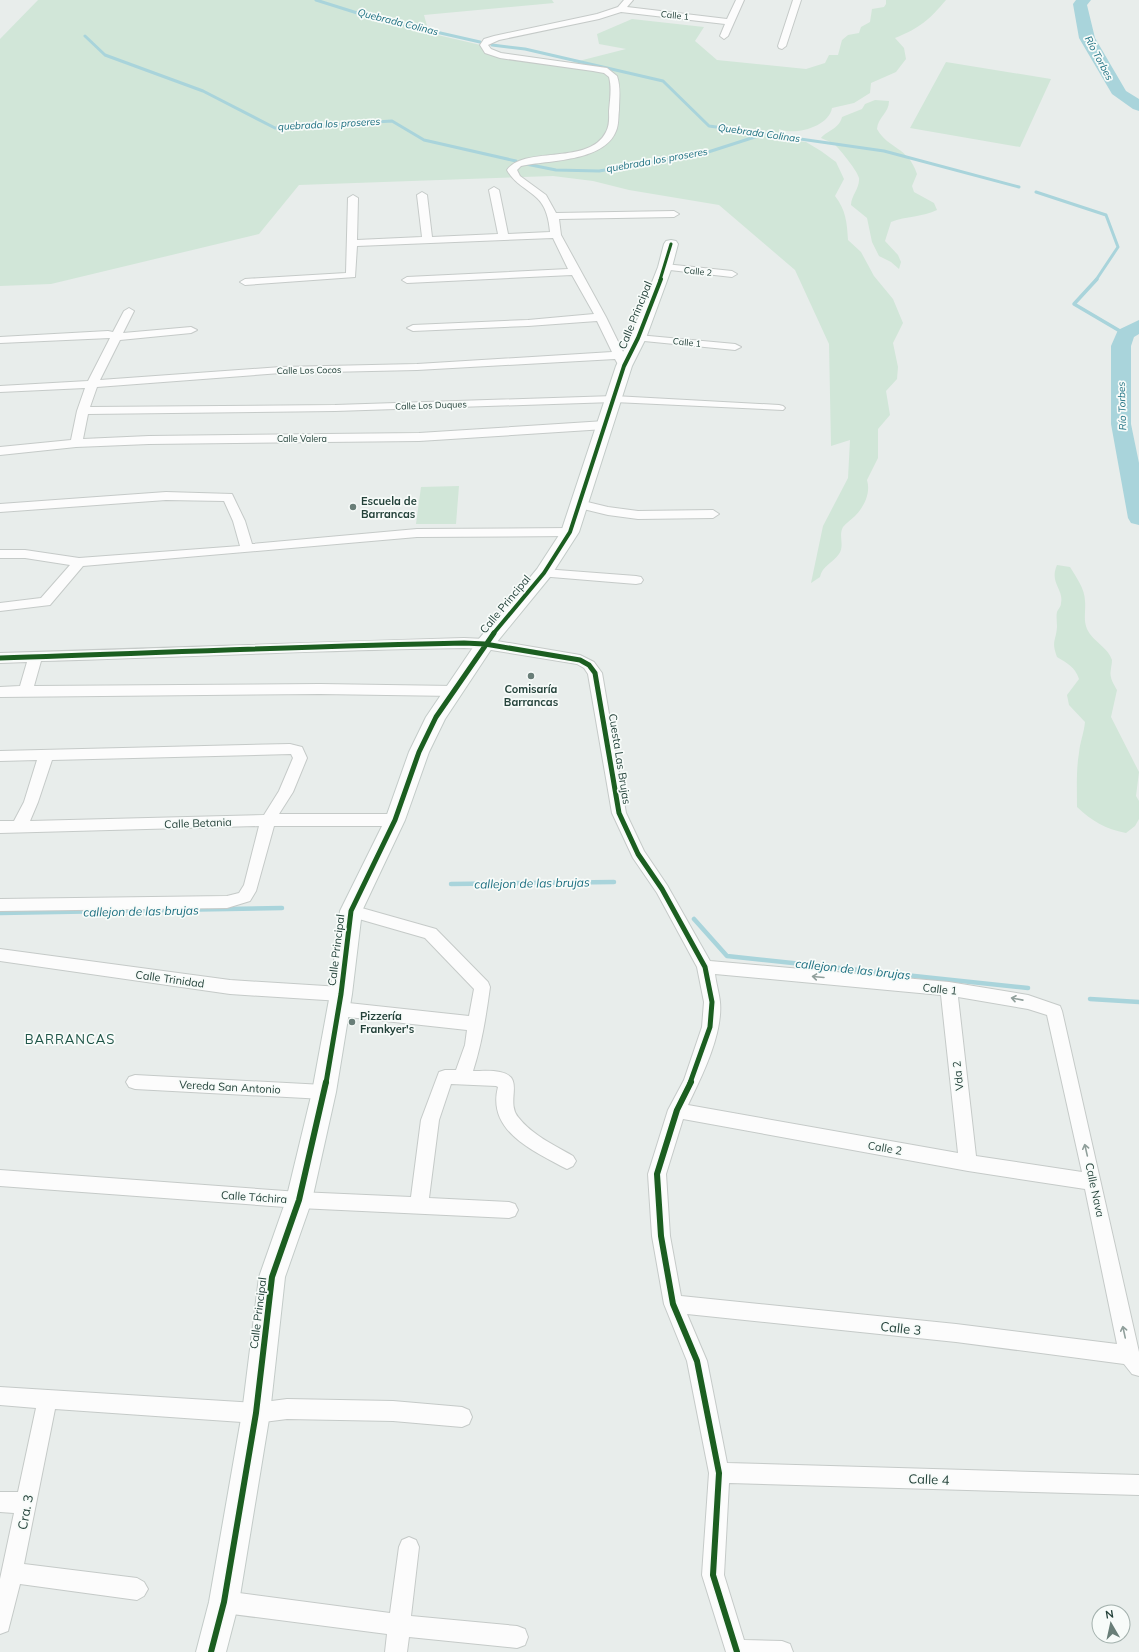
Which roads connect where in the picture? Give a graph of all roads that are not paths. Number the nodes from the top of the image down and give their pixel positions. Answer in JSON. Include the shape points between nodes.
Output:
{"nodes":[{"id":1,"x":629,"y":0,"type":"edge"},
{"id":2,"x":740,"y":0,"type":"edge"},
{"id":3,"x":798,"y":0,"type":"edge"},
{"id":4,"x":620,"y":9,"type":"junction"},
{"id":5,"x":730,"y":22,"type":"junction"},
{"id":6,"x":724,"y":36,"type":"dead end"},
{"id":7,"x":782,"y":46,"type":"dead end"},
{"id":8,"x":494,"y":190,"type":"dead end"},
{"id":9,"x":422,"y":195,"type":"dead end"},
{"id":10,"x":354,"y":198,"type":"dead end"},
{"id":11,"x":674,"y":214,"type":"dead end"},
{"id":12,"x":553,"y":216,"type":"junction"},
{"id":13,"x":556,"y":234,"type":"junction"},
{"id":14,"x":504,"y":237,"type":"junction"},
{"id":15,"x":427,"y":240,"type":"junction"},
{"id":16,"x":352,"y":243,"type":"junction"},
{"id":17,"x":671,"y":244,"type":"dead end"},
{"id":18,"x":665,"y":267,"type":"junction"},
{"id":19,"x":575,"y":272,"type":"junction"},
{"id":20,"x":732,"y":274,"type":"dead end"},
{"id":21,"x":407,"y":280,"type":"dead end"},
{"id":22,"x":244,"y":282,"type":"dead end"},
{"id":23,"x":129,"y":311,"type":"dead end"},
{"id":24,"x":601,"y":317,"type":"junction"},
{"id":25,"x":413,"y":328,"type":"dead end"},
{"id":26,"x":191,"y":330,"type":"dead end"},
{"id":27,"x":116,"y":337,"type":"junction"},
{"id":28,"x":638,"y":338,"type":"junction"},
{"id":29,"x":0,"y":340,"type":"edge"},
{"id":30,"x":735,"y":347,"type":"dead end"},
{"id":31,"x":622,"y":361,"type":"junction"},
{"id":32,"x":92,"y":384,"type":"junction"},
{"id":33,"x":0,"y":389,"type":"edge"},
{"id":34,"x":614,"y":399,"type":"junction"},
{"id":35,"x":779,"y":408,"type":"dead end"},
{"id":36,"x":83,"y":411,"type":"junction"},
{"id":37,"x":604,"y":425,"type":"junction"},
{"id":38,"x":76,"y":444,"type":"junction"},
{"id":39,"x":0,"y":451,"type":"edge"},
{"id":40,"x":578,"y":504,"type":"junction"},
{"id":41,"x":0,"y":508,"type":"edge"},
{"id":42,"x":713,"y":514,"type":"dead end"},
{"id":43,"x":570,"y":532,"type":"junction"},
{"id":44,"x":247,"y":549,"type":"junction"},
{"id":45,"x":0,"y":554,"type":"edge"},
{"id":46,"x":78,"y":562,"type":"junction"},
{"id":47,"x":544,"y":573,"type":"junction"},
{"id":48,"x":636,"y":580,"type":"dead end"},
{"id":49,"x":0,"y":607,"type":"edge"},
{"id":50,"x":485,"y":644,"type":"junction"},
{"id":51,"x":35,"y":657,"type":"junction"},
{"id":52,"x":0,"y":658,"type":"edge"},
{"id":53,"x":26,"y":691,"type":"junction"},
{"id":54,"x":454,"y":691,"type":"junction"},
{"id":55,"x":0,"y":692,"type":"edge"},
{"id":56,"x":46,"y":755,"type":"junction"},
{"id":57,"x":0,"y":756,"type":"edge"},
{"id":58,"x":268,"y":820,"type":"junction"},
{"id":59,"x":395,"y":820,"type":"junction"},
{"id":60,"x":19,"y":827,"type":"junction"},
{"id":61,"x":0,"y":828,"type":"edge"},
{"id":62,"x":0,"y":905,"type":"edge"},
{"id":63,"x":351,"y":911,"type":"junction"},
{"id":64,"x":0,"y":956,"type":"edge"},
{"id":65,"x":705,"y":967,"type":"junction"},
{"id":66,"x":948,"y":989,"type":"junction"},
{"id":67,"x":340,"y":1001,"type":"junction"},
{"id":68,"x":1054,"y":1011,"type":"joint"},
{"id":69,"x":477,"y":1024,"type":"junction"},
{"id":70,"x":462,"y":1077,"type":"junction"},
{"id":71,"x":135,"y":1082,"type":"dead end"},
{"id":72,"x":324,"y":1092,"type":"junction"},
{"id":73,"x":677,"y":1110,"type":"junction"},
{"id":74,"x":567,"y":1161,"type":"dead end"},
{"id":75,"x":968,"y":1163,"type":"junction"},
{"id":76,"x":0,"y":1178,"type":"edge"},
{"id":77,"x":1093,"y":1182,"type":"junction"},
{"id":78,"x":299,"y":1200,"type":"junction"},
{"id":79,"x":419,"y":1206,"type":"junction"},
{"id":80,"x":509,"y":1210,"type":"dead end"},
{"id":81,"x":673,"y":1304,"type":"junction"},
{"id":82,"x":1134,"y":1361,"type":"edge"},
{"id":83,"x":0,"y":1396,"type":"edge"},
{"id":84,"x":47,"y":1400,"type":"junction"},
{"id":85,"x":256,"y":1413,"type":"junction"},
{"id":86,"x":462,"y":1417,"type":"dead end"},
{"id":87,"x":719,"y":1473,"type":"junction"},
{"id":88,"x":1139,"y":1485,"type":"edge"},
{"id":89,"x":0,"y":1502,"type":"edge"},
{"id":90,"x":26,"y":1503,"type":"junction"},
{"id":91,"x":409,"y":1547,"type":"dead end"},
{"id":92,"x":12,"y":1573,"type":"junction"},
{"id":93,"x":137,"y":1588,"type":"dead end"},
{"id":94,"x":224,"y":1602,"type":"junction"},
{"id":95,"x":0,"y":1623,"type":"edge"},
{"id":96,"x":398,"y":1625,"type":"junction"},
{"id":97,"x":517,"y":1637,"type":"dead end"},
{"id":98,"x":737,"y":1651,"type":"edge"},
{"id":99,"x":212,"y":1652,"type":"edge"},
{"id":100,"x":396,"y":1652,"type":"edge"},
{"id":101,"x":782,"y":1652,"type":"edge"}],
"edges":[{"from":1,"to":4,"type":"street"},
{"from":2,"to":5,"type":"street"},
{"from":3,"to":7,"type":"street"},
{"from":4,"to":5,"type":"street","name":"Calle 1"},
{"from":4,"to":12,"type":"street","via":[[580,21],[497,38],[487,41],[484,46],[488,51],[500,55],[593,68],[607,71],[613,76],[616,92],[612,128],[601,144],[594,149],[576,154],[518,164],[512,170],[516,178],[542,198]]},
{"from":5,"to":6,"type":"street"},
{"from":8,"to":14,"type":"street"},
{"from":9,"to":15,"type":"street"},
{"from":10,"to":16,"type":"street"},
{"from":11,"to":12,"type":"street"},
{"from":12,"to":13,"type":"street"},
{"from":13,"to":14,"type":"street"},
{"from":13,"to":19,"type":"street"},
{"from":14,"to":15,"type":"street"},
{"from":15,"to":16,"type":"street"},
{"from":16,"to":22,"type":"street","via":[[349,276]]},
{"from":17,"to":18,"type":"street","name":"Calle Principal"},
{"from":18,"to":20,"type":"street","name":"Calle 2"},
{"from":18,"to":28,"type":"street","name":"Calle Principal"},
{"from":19,"to":21,"type":"street"},
{"from":19,"to":24,"type":"street"},
{"from":23,"to":27,"type":"street"},
{"from":24,"to":25,"type":"street"},
{"from":24,"to":31,"type":"street"},
{"from":26,"to":27,"type":"street"},
{"from":27,"to":29,"type":"street","via":[[102,334]]},
{"from":27,"to":32,"type":"street"},
{"from":28,"to":30,"type":"street","name":"Calle 1"},
{"from":28,"to":31,"type":"street","name":"Calle Principal"},
{"from":31,"to":32,"type":"street","name":"Calle Los Cocos","via":[[281,370]]},
{"from":31,"to":34,"type":"street","name":"Calle Principal"},
{"from":32,"to":33,"type":"street","name":"Calle Los Cocos"},
{"from":32,"to":36,"type":"street"},
{"from":34,"to":35,"type":"street","name":"Calle Los Duques"},
{"from":34,"to":36,"type":"street","name":"Calle Los Duques","via":[[334,408]]},
{"from":34,"to":37,"type":"street","name":"Calle Principal"},
{"from":36,"to":38,"type":"street"},
{"from":37,"to":38,"type":"street","name":"Calle Valera","via":[[419,437],[149,440]]},
{"from":37,"to":40,"type":"street","name":"Calle Principal","via":[[602,438]]},
{"from":38,"to":39,"type":"street","name":"Calle Valera"},
{"from":40,"to":42,"type":"street","via":[[638,514]]},
{"from":40,"to":43,"type":"street","name":"Calle Principal"},
{"from":41,"to":44,"type":"street","via":[[159,497],[228,497],[239,521]]},
{"from":43,"to":44,"type":"street","via":[[417,532]]},
{"from":43,"to":47,"type":"street","name":"Calle Principal"},
{"from":44,"to":46,"type":"street"},
{"from":45,"to":46,"type":"street","via":[[25,554]]},
{"from":46,"to":49,"type":"street","via":[[45,602]]},
{"from":47,"to":48,"type":"street"},
{"from":47,"to":50,"type":"street","name":"Calle Principal"},
{"from":50,"to":51,"type":"street","name":"Cuesta Las Brujas","via":[[316,646]]},
{"from":50,"to":54,"type":"street","name":"Calle Principal"},
{"from":50,"to":65,"type":"street","name":"Cuesta Las Brujas","via":[[580,660],[595,673],[619,813],[638,854],[662,889]]},
{"from":51,"to":52,"type":"street","name":"Cuesta Las Brujas"},
{"from":51,"to":53,"type":"street"},
{"from":53,"to":54,"type":"street"},
{"from":53,"to":55,"type":"street"},
{"from":54,"to":59,"type":"street","name":"Calle Principal","via":[[436,717],[419,752]]},
{"from":56,"to":57,"type":"street"},
{"from":56,"to":58,"type":"street","via":[[290,749],[297,752],[300,758]]},
{"from":56,"to":60,"type":"street","via":[[31,802]]},
{"from":58,"to":59,"type":"street","name":"Calle Betania"},
{"from":58,"to":60,"type":"street","name":"Calle Betania"},
{"from":58,"to":62,"type":"street","via":[[251,887],[244,897],[227,902]]},
{"from":59,"to":63,"type":"street","name":"Calle Principal"},
{"from":60,"to":61,"type":"street","name":"Calle Betania"},
{"from":63,"to":67,"type":"street","name":"Calle Principal"},
{"from":63,"to":69,"type":"street","via":[[430,933],[482,987]]},
{"from":64,"to":67,"type":"street","name":"Calle Trinidad"},
{"from":66,"to":65,"type":"street","name":"Calle 1","one_way":true},
{"from":65,"to":73,"type":"street","name":"Cuesta Las Brujas","via":[[712,1002],[710,1027],[692,1080]]},
{"from":68,"to":66,"type":"street","name":"Calle 1","one_way":true,"via":[[1028,1002]]},
{"from":66,"to":75,"type":"street","name":"Vda 2"},
{"from":67,"to":69,"type":"street","name":"Calle Trinidad"},
{"from":67,"to":72,"type":"street","name":"Calle Principal"},
{"from":77,"to":68,"type":"street","name":"Calle Nava","one_way":true},
{"from":69,"to":70,"type":"street"},
{"from":70,"to":74,"type":"street","via":[[500,1080],[507,1085],[502,1096],[511,1124],[531,1140]]},
{"from":70,"to":79,"type":"street","via":[[446,1077],[430,1120]]},
{"from":71,"to":72,"type":"street","name":"Vereda San Antonio"},
{"from":72,"to":78,"type":"street","name":"Calle Principal"},
{"from":73,"to":75,"type":"street","name":"Calle 2"},
{"from":73,"to":81,"type":"street","name":"Cuesta Las Brujas","via":[[657,1174],[662,1236]]},
{"from":75,"to":77,"type":"street","name":"Calle 2"},
{"from":76,"to":78,"type":"street","name":"Calle Táchira"},
{"from":82,"to":77,"type":"street","name":"Calle Nava","one_way":true},
{"from":78,"to":79,"type":"street","name":"Calle Táchira"},
{"from":78,"to":85,"type":"street","name":"Calle Principal","via":[[272,1277]]},
{"from":79,"to":80,"type":"street","name":"Calle Táchira"},
{"from":81,"to":82,"type":"street","name":"Calle 3","via":[[948,1333]]},
{"from":81,"to":87,"type":"street","name":"Cuesta Las Brujas","via":[[697,1361]]},
{"from":83,"to":84,"type":"street"},
{"from":84,"to":85,"type":"street"},
{"from":84,"to":90,"type":"street","name":"Cra. 3"},
{"from":85,"to":86,"type":"street","via":[[276,1412],[287,1408],[393,1411]]},
{"from":85,"to":94,"type":"street","name":"Calle Principal"},
{"from":87,"to":88,"type":"street","name":"Calle 4"},
{"from":87,"to":98,"type":"street","name":"Cuesta Las Brujas","via":[[713,1574]]},
{"from":89,"to":90,"type":"street"},
{"from":90,"to":92,"type":"street","name":"Cra. 3"},
{"from":91,"to":96,"type":"street"},
{"from":92,"to":93,"type":"street"},
{"from":92,"to":95,"type":"street","name":"Cra. 3"},
{"from":94,"to":96,"type":"street"},
{"from":94,"to":99,"type":"street","name":"Calle Principal"},
{"from":96,"to":97,"type":"street"},
{"from":96,"to":100,"type":"street"},
{"from":98,"to":101,"type":"street"}]}
